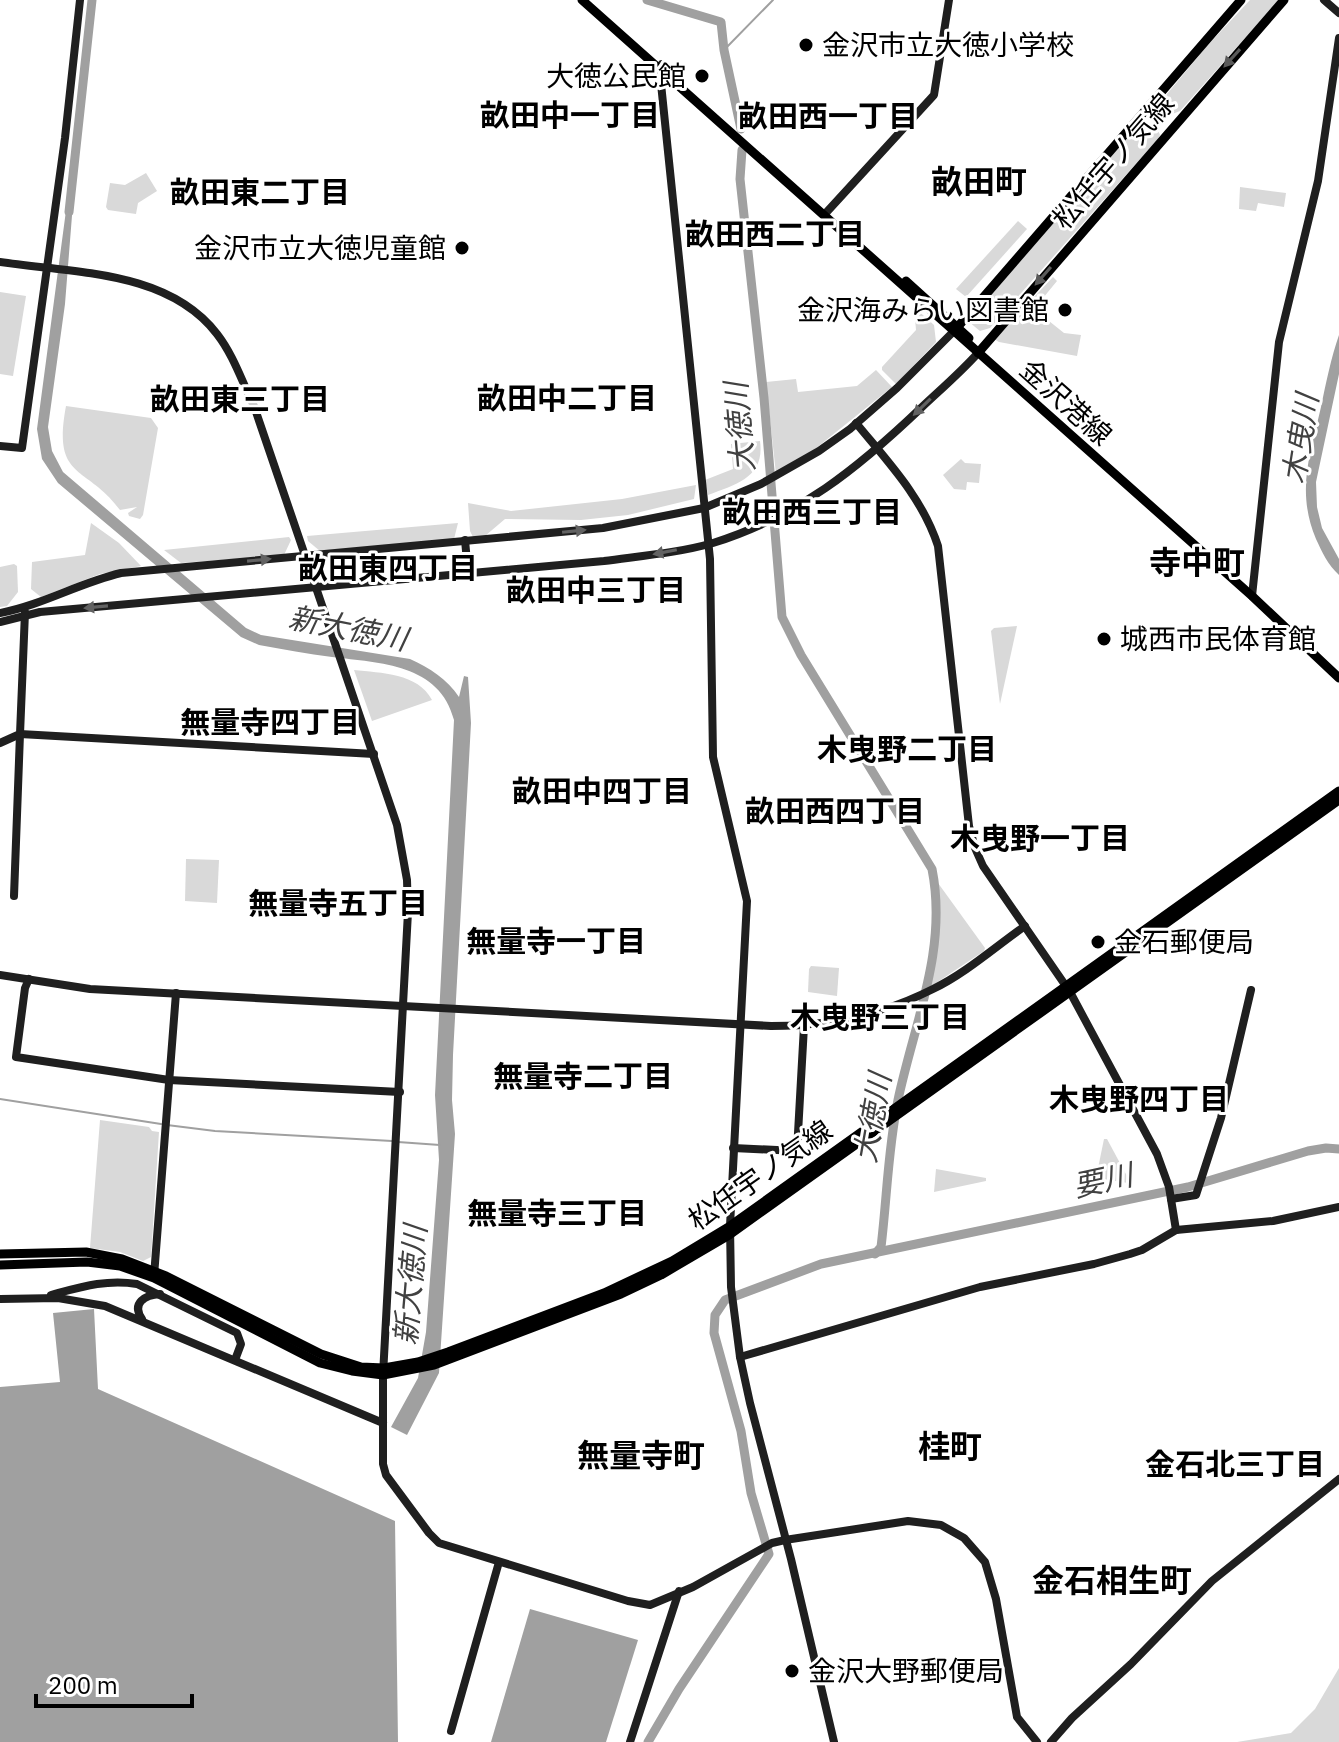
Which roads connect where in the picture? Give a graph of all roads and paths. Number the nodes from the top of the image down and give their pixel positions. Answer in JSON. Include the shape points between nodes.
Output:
{"nodes":[{"id":1,"x":80,"y":0,"type":"edge"},
{"id":2,"x":582,"y":0,"type":"edge"},
{"id":3,"x":589,"y":0,"type":"edge"},
{"id":4,"x":949,"y":0,"type":"edge"},
{"id":5,"x":1241,"y":0,"type":"edge"},
{"id":6,"x":1284,"y":0,"type":"edge"},
{"id":7,"x":1324,"y":0,"type":"edge"},
{"id":8,"x":1339,"y":13,"type":"edge"},
{"id":9,"x":1339,"y":38,"type":"edge"},
{"id":10,"x":661,"y":67,"type":"junction"},
{"id":11,"x":825,"y":213,"type":"junction"},
{"id":12,"x":0,"y":262,"type":"edge"},
{"id":13,"x":46,"y":268,"type":"junction"},
{"id":14,"x":955,"y":330,"type":"junction"},
{"id":15,"x":980,"y":351,"type":"junction"},
{"id":16,"x":856,"y":423,"type":"junction"},
{"id":17,"x":0,"y":446,"type":"edge"},
{"id":18,"x":878,"y":450,"type":"junction"},
{"id":19,"x":704,"y":508,"type":"junction"},
{"id":20,"x":465,"y":540,"type":"junction"},
{"id":21,"x":708,"y":544,"type":"junction"},
{"id":22,"x":305,"y":555,"type":"junction"},
{"id":23,"x":471,"y":572,"type":"junction"},
{"id":24,"x":316,"y":586,"type":"junction"},
{"id":25,"x":1252,"y":593,"type":"junction"},
{"id":26,"x":24,"y":612,"type":"junction"},
{"id":27,"x":0,"y":613,"type":"edge"},
{"id":28,"x":0,"y":622,"type":"edge"},
{"id":29,"x":1339,"y":671,"type":"edge"},
{"id":30,"x":1339,"y":678,"type":"edge"},
{"id":31,"x":20,"y":734,"type":"junction"},
{"id":32,"x":0,"y":743,"type":"edge"},
{"id":33,"x":374,"y":754,"type":"junction"},
{"id":34,"x":1339,"y":791,"type":"edge"},
{"id":35,"x":1339,"y":800,"type":"edge"},
{"id":36,"x":14,"y":896,"type":"dead end"},
{"id":37,"x":1025,"y":926,"type":"junction"},
{"id":38,"x":0,"y":975,"type":"edge"},
{"id":39,"x":29,"y":979,"type":"junction"},
{"id":40,"x":1068,"y":989,"type":"junction"},
{"id":41,"x":1251,"y":990,"type":"dead end"},
{"id":42,"x":176,"y":993,"type":"junction"},
{"id":43,"x":404,"y":1007,"type":"junction"},
{"id":44,"x":741,"y":1023,"type":"junction"},
{"id":45,"x":804,"y":1026,"type":"junction"},
{"id":46,"x":169,"y":1080,"type":"junction"},
{"id":47,"x":400,"y":1092,"type":"junction"},
{"id":48,"x":733,"y":1148,"type":"junction"},
{"id":49,"x":1170,"y":1193,"type":"junction"},
{"id":50,"x":1339,"y":1207,"type":"edge"},
{"id":51,"x":730,"y":1230,"type":"junction"},
{"id":52,"x":1176,"y":1230,"type":"junction"},
{"id":53,"x":0,"y":1254,"type":"edge"},
{"id":54,"x":0,"y":1265,"type":"edge"},
{"id":55,"x":154,"y":1274,"type":"junction"},
{"id":56,"x":161,"y":1294,"type":"junction"},
{"id":57,"x":38,"y":1298,"type":"junction"},
{"id":58,"x":0,"y":1299,"type":"edge"},
{"id":59,"x":145,"y":1322,"type":"junction"},
{"id":60,"x":740,"y":1357,"type":"junction"},
{"id":61,"x":235,"y":1360,"type":"junction"},
{"id":62,"x":383,"y":1372,"type":"junction"},
{"id":63,"x":383,"y":1423,"type":"junction"},
{"id":64,"x":1339,"y":1479,"type":"edge"},
{"id":65,"x":785,"y":1540,"type":"junction"},
{"id":66,"x":499,"y":1562,"type":"junction"},
{"id":67,"x":679,"y":1591,"type":"junction"},
{"id":68,"x":451,"y":1731,"type":"dead end"},
{"id":69,"x":630,"y":1742,"type":"edge"},
{"id":70,"x":834,"y":1742,"type":"edge"},
{"id":71,"x":1037,"y":1742,"type":"edge"},
{"id":72,"x":1051,"y":1742,"type":"edge"}],
"edges":[{"from":1,"to":13,"type":"street"},
{"from":2,"to":10,"type":"main road","name":"金沢港線"},
{"from":3,"to":10,"type":"main road","name":"金沢港線"},
{"from":4,"to":11,"type":"street","via":[[934,95]]},
{"from":5,"to":14,"type":"main road","name":"松任宇ノ気線"},
{"from":6,"to":15,"type":"main road","name":"松任宇ノ気線","one_way":true},
{"from":7,"to":8,"type":"street"},
{"from":9,"to":25,"type":"street","via":[[1318,181],[1279,342]]},
{"from":10,"to":11,"type":"main road","name":"金沢港線"},
{"from":10,"to":19,"type":"street"},
{"from":11,"to":14,"type":"main road","name":"金沢港線"},
{"from":12,"to":13,"type":"street"},
{"from":13,"to":17,"type":"street","via":[[22,448]]},
{"from":13,"to":22,"type":"street","via":[[158,290],[194,310],[216,333],[254,406]]},
{"from":14,"to":15,"type":"main road","name":"金沢港線"},
{"from":14,"to":16,"type":"street"},
{"from":15,"to":18,"type":"street","one_way":true},
{"from":15,"to":25,"type":"main road","name":"金沢港線"},
{"from":16,"to":18,"type":"street"},
{"from":16,"to":19,"type":"street","via":[[777,477]]},
{"from":18,"to":21,"type":"street","via":[[779,516]]},
{"from":18,"to":37,"type":"street","via":[[926,512],[938,546],[969,826],[983,866]]},
{"from":20,"to":19,"type":"street","one_way":true,"via":[[603,528]]},
{"from":19,"to":21,"type":"street"},
{"from":20,"to":22,"type":"street"},
{"from":20,"to":23,"type":"street"},
{"from":21,"to":23,"type":"street","one_way":true,"via":[[642,556]]},
{"from":21,"to":44,"type":"street","via":[[713,757],[747,901]]},
{"from":22,"to":24,"type":"street"},
{"from":26,"to":22,"type":"street","one_way":true,"via":[[92,580],[146,569]]},
{"from":23,"to":24,"type":"street"},
{"from":24,"to":26,"type":"street","one_way":true},
{"from":24,"to":33,"type":"street"},
{"from":25,"to":29,"type":"main road","name":"金沢港線"},
{"from":25,"to":30,"type":"main road","name":"金沢港線"},
{"from":26,"to":27,"type":"street"},
{"from":26,"to":28,"type":"street"},
{"from":26,"to":31,"type":"street"},
{"from":31,"to":32,"type":"street"},
{"from":31,"to":33,"type":"street"},
{"from":31,"to":36,"type":"street"},
{"from":33,"to":43,"type":"street","via":[[397,825],[407,880]]},
{"from":34,"to":40,"type":"main road","name":"松任宇ノ気線"},
{"from":35,"to":40,"type":"main road","name":"松任宇ノ気線"},
{"from":37,"to":40,"type":"street"},
{"from":37,"to":45,"type":"street","via":[[935,988],[866,1015]]},
{"from":38,"to":39,"type":"street"},
{"from":39,"to":42,"type":"street","via":[[90,989]]},
{"from":39,"to":46,"type":"street","via":[[16,1057]]},
{"from":40,"to":49,"type":"street","via":[[1157,1154]]},
{"from":40,"to":51,"type":"main road","name":"松任宇ノ気線"},
{"from":41,"to":49,"type":"street","via":[[1201,1183],[1196,1195]]},
{"from":42,"to":43,"type":"street"},
{"from":42,"to":46,"type":"street"},
{"from":43,"to":44,"type":"street"},
{"from":43,"to":47,"type":"street"},
{"from":44,"to":45,"type":"street"},
{"from":44,"to":48,"type":"street"},
{"from":45,"to":48,"type":"street","via":[[797,1151]]},
{"from":46,"to":47,"type":"street"},
{"from":46,"to":55,"type":"street"},
{"from":47,"to":62,"type":"street"},
{"from":48,"to":51,"type":"street"},
{"from":49,"to":52,"type":"street"},
{"from":50,"to":52,"type":"street","via":[[1273,1221]]},
{"from":51,"to":60,"type":"street"},
{"from":51,"to":62,"type":"main road","name":"松任宇ノ気線","via":[[621,1294],[448,1356]]},
{"from":52,"to":60,"type":"street","via":[[1120,1257],[980,1287]]},
{"from":53,"to":55,"type":"main road","name":"松任宇ノ気線","via":[[86,1252],[122,1259]]},
{"from":54,"to":55,"type":"main road","name":"松任宇ノ気線","via":[[104,1263]]},
{"from":55,"to":62,"type":"main road","name":"松任宇ノ気線","via":[[320,1363]]},
{"from":56,"to":57,"type":"street","via":[[137,1284],[106,1281]]},
{"from":56,"to":59,"type":"street","via":[[140,1300],[139,1316]]},
{"from":56,"to":61,"type":"street","via":[[237,1333],[241,1344]]},
{"from":57,"to":58,"type":"street"},
{"from":57,"to":59,"type":"street","via":[[86,1301]]},
{"from":59,"to":61,"type":"street"},
{"from":60,"to":65,"type":"street"},
{"from":61,"to":63,"type":"street"},
{"from":62,"to":63,"type":"street"},
{"from":63,"to":66,"type":"street","via":[[386,1475],[429,1533],[448,1547]]},
{"from":64,"to":72,"type":"street","via":[[1212,1581]]},
{"from":65,"to":67,"type":"street"},
{"from":65,"to":70,"type":"street"},
{"from":65,"to":71,"type":"street","via":[[908,1521],[941,1525],[964,1538],[985,1562],[1017,1717]]},
{"from":66,"to":67,"type":"street","via":[[650,1605]]},
{"from":66,"to":68,"type":"street"},
{"from":67,"to":69,"type":"street"}]}
